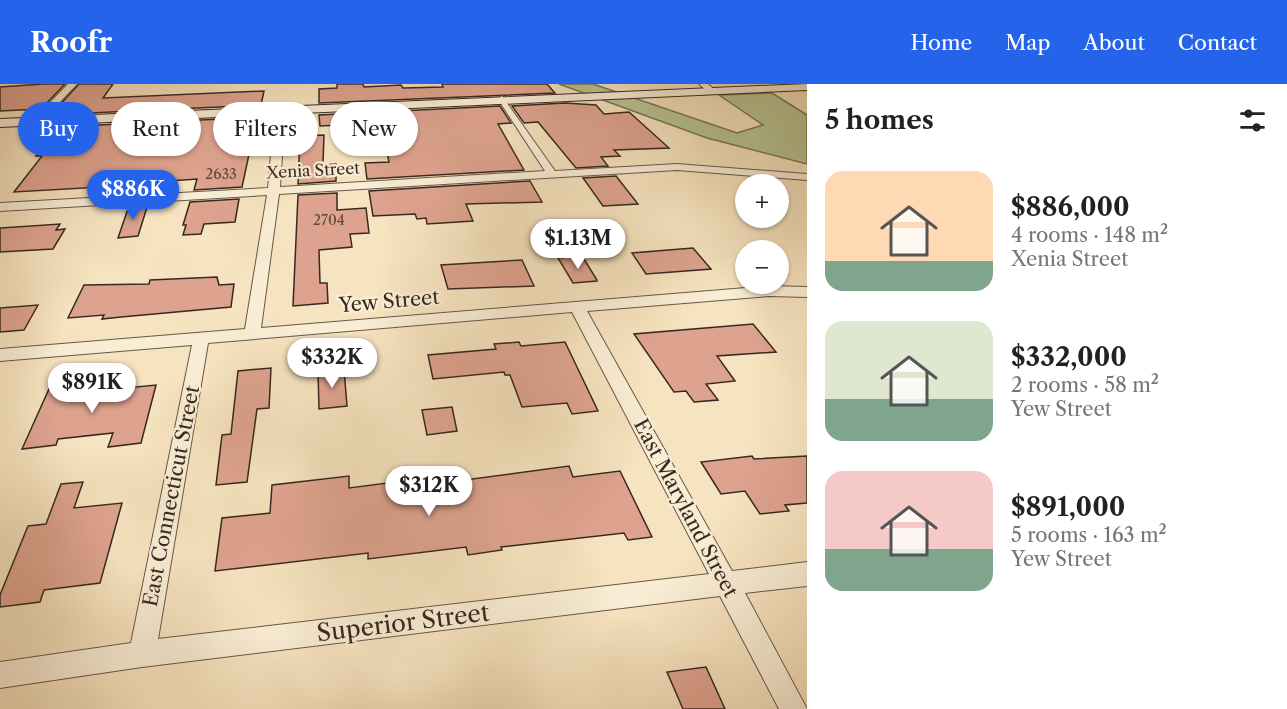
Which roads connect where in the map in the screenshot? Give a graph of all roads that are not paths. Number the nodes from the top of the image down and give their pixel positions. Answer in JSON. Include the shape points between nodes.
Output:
{"nodes":[{"id":1,"x":73,"y":84,"type":"edge"},
{"id":2,"x":743,"y":84,"type":"edge"},
{"id":3,"x":707,"y":87,"type":"edge"},
{"id":4,"x":807,"y":87,"type":"edge"},
{"id":5,"x":502,"y":99,"type":"junction"},
{"id":6,"x":57,"y":102,"type":"edge"},
{"id":7,"x":318,"y":108,"type":"edge"},
{"id":8,"x":213,"y":113,"type":"edge"},
{"id":9,"x":99,"y":118,"type":"edge"},
{"id":10,"x":18,"y":122,"type":"edge"},
{"id":11,"x":0,"y":123,"type":"edge"},
{"id":12,"x":277,"y":156,"type":"edge"},
{"id":13,"x":552,"y":174,"type":"junction"},
{"id":14,"x":807,"y":177,"type":"edge"},
{"id":15,"x":274,"y":190,"type":"junction"},
{"id":16,"x":0,"y":207,"type":"edge"},
{"id":17,"x":807,"y":292,"type":"edge"},
{"id":18,"x":577,"y":307,"type":"junction"},
{"id":19,"x":252,"y":334,"type":"junction"},
{"id":20,"x":201,"y":338,"type":"junction"},
{"id":21,"x":0,"y":355,"type":"edge"},
{"id":22,"x":807,"y":574,"type":"edge"},
{"id":23,"x":728,"y":585,"type":"junction"},
{"id":24,"x":142,"y":654,"type":"junction"},
{"id":25,"x":0,"y":675,"type":"edge"},
{"id":26,"x":794,"y":709,"type":"edge"}],
"edges":[{"from":1,"to":6,"type":"street"},
{"from":2,"to":3,"type":"main road"},
{"from":3,"to":4,"type":"main road"},
{"from":3,"to":5,"type":"main road"},
{"from":5,"to":7,"type":"main road"},
{"from":5,"to":13,"type":"street"},
{"from":8,"to":9,"type":"main road"},
{"from":10,"to":11,"type":"main road"},
{"from":12,"to":15,"type":"street"},
{"from":13,"to":14,"type":"street","name":"Xenia Street","via":[[678,167]]},
{"from":13,"to":15,"type":"street","name":"Xenia Street"},
{"from":15,"to":16,"type":"street","name":"Xenia Street"},
{"from":15,"to":19,"type":"street"},
{"from":17,"to":18,"type":"street","name":"Yew Street"},
{"from":18,"to":19,"type":"street","name":"Yew Street"},
{"from":18,"to":23,"type":"street","name":"East Maryland Street"},
{"from":19,"to":20,"type":"street","name":"Yew Street"},
{"from":20,"to":21,"type":"street","name":"Yew Street"},
{"from":20,"to":24,"type":"street","name":"East Connecticut Street"},
{"from":22,"to":23,"type":"street","name":"Superior Street"},
{"from":23,"to":24,"type":"street","name":"Superior Street"},
{"from":23,"to":26,"type":"street","name":"East Maryland Street"},
{"from":24,"to":25,"type":"street","name":"Superior Street"}]}
